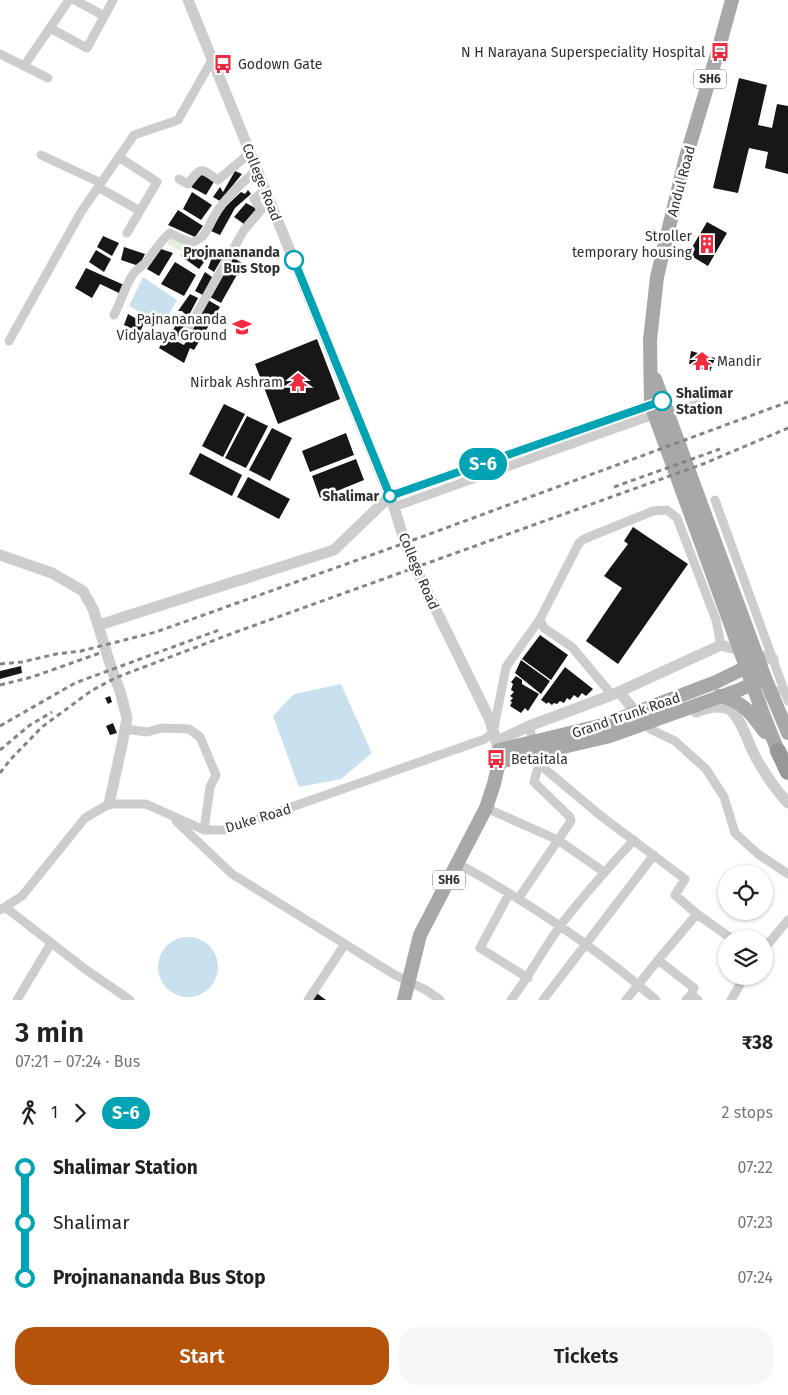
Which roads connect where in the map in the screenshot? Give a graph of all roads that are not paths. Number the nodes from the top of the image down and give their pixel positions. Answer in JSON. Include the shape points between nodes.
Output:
{"nodes":[{"id":1,"x":70,"y":0,"type":"edge"},
{"id":2,"x":75,"y":0,"type":"edge"},
{"id":3,"x":113,"y":0,"type":"edge"},
{"id":4,"x":188,"y":0,"type":"edge"},
{"id":5,"x":732,"y":0,"type":"edge"},
{"id":6,"x":104,"y":16,"type":"junction"},
{"id":7,"x":50,"y":28,"type":"junction"},
{"id":8,"x":0,"y":54,"type":"edge"},
{"id":9,"x":212,"y":60,"type":"junction"},
{"id":10,"x":24,"y":66,"type":"junction"},
{"id":11,"x":48,"y":78,"type":"dead end"},
{"id":12,"x":250,"y":153,"type":"junction"},
{"id":13,"x":41,"y":155,"type":"dead end"},
{"id":14,"x":119,"y":157,"type":"junction"},
{"id":15,"x":257,"y":170,"type":"junction"},
{"id":16,"x":179,"y":180,"type":"dead end"},
{"id":17,"x":100,"y":185,"type":"junction"},
{"id":18,"x":265,"y":190,"type":"junction"},
{"id":19,"x":140,"y":211,"type":"junction"},
{"id":20,"x":127,"y":233,"type":"dead end"},
{"id":21,"x":114,"y":316,"type":"dead end"},
{"id":22,"x":182,"y":338,"type":"dead end"},
{"id":23,"x":9,"y":341,"type":"dead end"},
{"id":24,"x":656,"y":403,"type":"junction"},
{"id":25,"x":698,"y":404,"type":"dead end"},
{"id":26,"x":715,"y":500,"type":"dead end"},
{"id":27,"x":392,"y":501,"type":"junction"},
{"id":28,"x":0,"y":555,"type":"edge"},
{"id":29,"x":540,"y":619,"type":"junction"},
{"id":30,"x":100,"y":629,"type":"junction"},
{"id":31,"x":721,"y":645,"type":"junction"},
{"id":32,"x":766,"y":660,"type":"junction"},
{"id":33,"x":746,"y":668,"type":"junction"},
{"id":34,"x":779,"y":678,"type":"junction"},
{"id":35,"x":758,"y":681,"type":"junction"},
{"id":36,"x":788,"y":690,"type":"edge"},
{"id":37,"x":615,"y":694,"type":"junction"},
{"id":38,"x":719,"y":696,"type":"junction"},
{"id":39,"x":788,"y":701,"type":"edge"},
{"id":40,"x":529,"y":726,"type":"junction"},
{"id":41,"x":125,"y":728,"type":"junction"},
{"id":42,"x":650,"y":729,"type":"junction"},
{"id":43,"x":788,"y":733,"type":"edge"},
{"id":44,"x":497,"y":747,"type":"junction"},
{"id":45,"x":778,"y":751,"type":"junction"},
{"id":46,"x":516,"y":752,"type":"junction"},
{"id":47,"x":539,"y":764,"type":"junction"},
{"id":48,"x":788,"y":765,"type":"edge"},
{"id":49,"x":788,"y":772,"type":"edge"},
{"id":50,"x":788,"y":803,"type":"edge"},
{"id":51,"x":109,"y":804,"type":"junction"},
{"id":52,"x":486,"y":808,"type":"junction"},
{"id":53,"x":172,"y":817,"type":"junction"},
{"id":54,"x":204,"y":830,"type":"junction"},
{"id":55,"x":558,"y":840,"type":"junction"},
{"id":56,"x":634,"y":840,"type":"junction"},
{"id":57,"x":654,"y":854,"type":"junction"},
{"id":58,"x":457,"y":863,"type":"junction"},
{"id":59,"x":604,"y":872,"type":"junction"},
{"id":60,"x":788,"y":874,"type":"edge"},
{"id":61,"x":514,"y":897,"type":"junction"},
{"id":62,"x":2,"y":909,"type":"edge"},
{"id":63,"x":697,"y":914,"type":"junction"},
{"id":64,"x":788,"y":920,"type":"edge"},
{"id":65,"x":560,"y":927,"type":"junction"},
{"id":66,"x":719,"y":930,"type":"edge"},
{"id":67,"x":773,"y":938,"type":"edge"},
{"id":68,"x":51,"y":942,"type":"junction"},
{"id":69,"x":345,"y":944,"type":"junction"},
{"id":70,"x":586,"y":944,"type":"junction"},
{"id":71,"x":658,"y":960,"type":"junction"},
{"id":72,"x":528,"y":978,"type":"junction"},
{"id":73,"x":408,"y":982,"type":"junction"},
{"id":74,"x":638,"y":984,"type":"junction"},
{"id":75,"x":740,"y":985,"type":"edge"},
{"id":76,"x":692,"y":998,"type":"edge"},
{"id":77,"x":17,"y":1000,"type":"edge"},
{"id":78,"x":130,"y":1000,"type":"edge"},
{"id":79,"x":308,"y":1000,"type":"edge"},
{"id":80,"x":404,"y":1000,"type":"edge"},
{"id":81,"x":440,"y":1000,"type":"edge"},
{"id":82,"x":511,"y":1000,"type":"edge"},
{"id":83,"x":543,"y":1000,"type":"edge"},
{"id":84,"x":626,"y":1000,"type":"edge"},
{"id":85,"x":656,"y":1000,"type":"edge"},
{"id":86,"x":731,"y":1000,"type":"edge"}],
"edges":[{"from":1,"to":7,"type":"street"},
{"from":2,"to":6,"type":"street"},
{"from":3,"to":6,"type":"street"},
{"from":4,"to":9,"type":"street","name":"College Road"},
{"from":5,"to":24,"type":"main road","name":"Andul Road","number":"SH6","via":[[686,157],[657,277],[650,340]]},
{"from":6,"to":7,"type":"street","via":[[88,48]]},
{"from":7,"to":10,"type":"street"},
{"from":8,"to":10,"type":"street"},
{"from":9,"to":12,"type":"street","name":"College Road"},
{"from":9,"to":14,"type":"street","via":[[178,120],[134,135]]},
{"from":10,"to":11,"type":"street"},
{"from":12,"to":15,"type":"street","name":"College Road"},
{"from":12,"to":16,"type":"street","via":[[218,180],[202,170],[194,174],[188,184]]},
{"from":13,"to":17,"type":"street"},
{"from":14,"to":17,"type":"street"},
{"from":14,"to":19,"type":"street","via":[[157,182]]},
{"from":15,"to":18,"type":"street","name":"College Road"},
{"from":15,"to":21,"type":"street","via":[[223,203],[205,234],[193,242],[170,233],[165,237],[142,268],[135,272]]},
{"from":17,"to":19,"type":"street"},
{"from":17,"to":23,"type":"street","via":[[81,212]]},
{"from":18,"to":22,"type":"street","via":[[254,199],[261,210],[244,230]]},
{"from":18,"to":27,"type":"street","name":"College Road"},
{"from":19,"to":20,"type":"street"},
{"from":24,"to":27,"type":"street","via":[[492,461]]},
{"from":24,"to":32,"type":"main road"},
{"from":24,"to":33,"type":"main road"},
{"from":25,"to":27,"type":"street","via":[[642,419]]},
{"from":26,"to":32,"type":"street"},
{"from":27,"to":30,"type":"street","via":[[334,550]]},
{"from":27,"to":44,"type":"street","name":"College Road","via":[[415,567],[489,718]]},
{"from":28,"to":30,"type":"street","via":[[52,573],[83,591]]},
{"from":29,"to":31,"type":"street","via":[[584,538],[652,510],[667,510],[677,518],[716,620]]},
{"from":29,"to":37,"type":"street","via":[[544,628],[572,647]]},
{"from":29,"to":44,"type":"street","via":[[506,667]]},
{"from":30,"to":41,"type":"street","via":[[120,691]]},
{"from":31,"to":32,"type":"street"},
{"from":31,"to":37,"type":"street"},
{"from":32,"to":33,"type":"main road","name":"Grand Trunk Road"},
{"from":32,"to":34,"type":"street"},
{"from":32,"to":35,"type":"main road"},
{"from":33,"to":35,"type":"main road"},
{"from":33,"to":46,"type":"main road","name":"Grand Trunk Road","via":[[603,725]]},
{"from":34,"to":36,"type":"street"},
{"from":34,"to":39,"type":"street"},
{"from":35,"to":38,"type":"main road","name":"Grand Trunk Road"},
{"from":35,"to":43,"type":"main road"},
{"from":35,"to":45,"type":"main road"},
{"from":37,"to":40,"type":"street"},
{"from":37,"to":42,"type":"street"},
{"from":38,"to":45,"type":"main road","via":[[735,701],[751,713]]},
{"from":38,"to":46,"type":"main road","name":"Grand Trunk Road","via":[[610,736]]},
{"from":40,"to":44,"type":"street"},
{"from":40,"to":47,"type":"street"},
{"from":41,"to":51,"type":"street"},
{"from":41,"to":54,"type":"street","via":[[147,732],[162,728],[189,729],[200,737],[216,775],[210,786]]},
{"from":42,"to":50,"type":"street","via":[[706,708],[724,707],[732,711],[764,772]]},
{"from":42,"to":60,"type":"street","via":[[675,741],[706,769],[724,797],[735,833],[758,854]]},
{"from":44,"to":46,"type":"main road","name":"Grand Trunk Road"},
{"from":44,"to":52,"type":"main road","number":"SH6","via":[[494,784]]},
{"from":44,"to":54,"type":"street","name":"Duke Road","via":[[485,739],[226,830]]},
{"from":45,"to":48,"type":"main road"},
{"from":45,"to":49,"type":"highway"},
{"from":47,"to":55,"type":"street","via":[[534,782],[571,821]]},
{"from":47,"to":56,"type":"street"},
{"from":51,"to":53,"type":"street","name":"Duke Road","via":[[146,804]]},
{"from":51,"to":62,"type":"street","via":[[85,818],[22,896]]},
{"from":52,"to":55,"type":"street"},
{"from":52,"to":58,"type":"main road","number":"SH6"},
{"from":53,"to":54,"type":"street","name":"Duke Road"},
{"from":53,"to":69,"type":"street","via":[[232,874]]},
{"from":55,"to":59,"type":"street"},
{"from":55,"to":61,"type":"street"},
{"from":56,"to":57,"type":"street"},
{"from":56,"to":59,"type":"street"},
{"from":57,"to":63,"type":"street","via":[[685,879],[675,895]]},
{"from":57,"to":70,"type":"street"},
{"from":58,"to":61,"type":"street"},
{"from":58,"to":73,"type":"main road","number":"SH6","via":[[420,935]]},
{"from":59,"to":65,"type":"street"},
{"from":61,"to":65,"type":"street"},
{"from":61,"to":72,"type":"street","via":[[480,948]]},
{"from":62,"to":68,"type":"street"},
{"from":63,"to":66,"type":"street"},
{"from":63,"to":71,"type":"street"},
{"from":64,"to":67,"type":"street"},
{"from":65,"to":70,"type":"street"},
{"from":65,"to":72,"type":"street"},
{"from":68,"to":77,"type":"street"},
{"from":68,"to":78,"type":"street"},
{"from":69,"to":73,"type":"street"},
{"from":69,"to":79,"type":"street"},
{"from":70,"to":74,"type":"street"},
{"from":70,"to":83,"type":"street"},
{"from":71,"to":74,"type":"street"},
{"from":71,"to":76,"type":"street","via":[[694,988]]},
{"from":72,"to":82,"type":"street"},
{"from":73,"to":80,"type":"main road","number":"SH6"},
{"from":73,"to":81,"type":"street"},
{"from":74,"to":84,"type":"street"},
{"from":74,"to":85,"type":"street"},
{"from":75,"to":86,"type":"street"}]}
